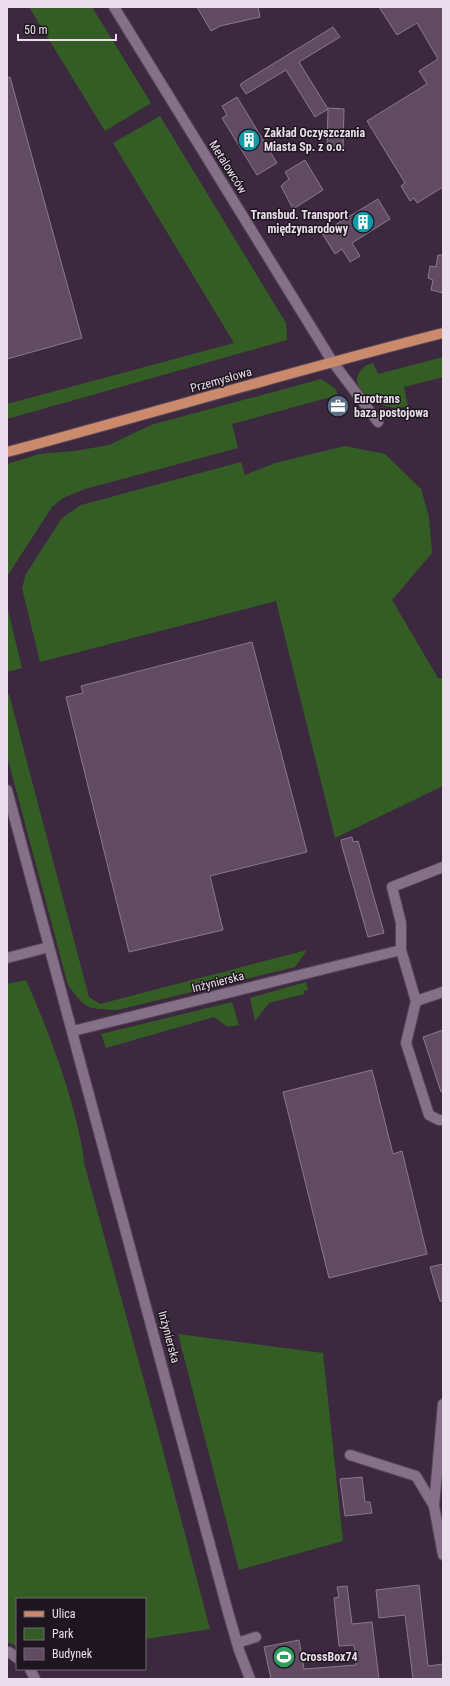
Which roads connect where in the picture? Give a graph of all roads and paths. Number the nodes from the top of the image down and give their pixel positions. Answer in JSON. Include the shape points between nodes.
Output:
{"nodes":[{"id":1,"x":114,"y":7,"type":"edge"},
{"id":2,"x":443,"y":333,"type":"edge"},
{"id":3,"x":332,"y":361,"type":"junction"},
{"id":4,"x":378,"y":422,"type":"dead end"},
{"id":5,"x":7,"y":452,"type":"edge"},
{"id":6,"x":7,"y":790,"type":"edge"},
{"id":7,"x":443,"y":867,"type":"edge"},
{"id":8,"x":49,"y":947,"type":"junction"},
{"id":9,"x":401,"y":950,"type":"junction"},
{"id":10,"x":7,"y":958,"type":"edge"},
{"id":11,"x":443,"y":992,"type":"edge"},
{"id":12,"x":416,"y":1001,"type":"junction"},
{"id":13,"x":73,"y":1031,"type":"junction"},
{"id":14,"x":443,"y":1120,"type":"edge"},
{"id":15,"x":443,"y":1404,"type":"edge"},
{"id":16,"x":350,"y":1455,"type":"dead end"},
{"id":17,"x":441,"y":1459,"type":"edge"},
{"id":18,"x":434,"y":1506,"type":"junction"},
{"id":19,"x":443,"y":1555,"type":"edge"},
{"id":20,"x":256,"y":1637,"type":"dead end"},
{"id":21,"x":238,"y":1646,"type":"junction"},
{"id":22,"x":30,"y":1670,"type":"edge"},
{"id":23,"x":35,"y":1679,"type":"edge"},
{"id":24,"x":243,"y":1679,"type":"edge"},
{"id":25,"x":250,"y":1679,"type":"edge"}],
"edges":[{"from":1,"to":3,"type":"street","name":"Metalowców"},
{"from":2,"to":3,"type":"main road","name":"Przemysłowa"},
{"from":3,"to":4,"type":"street","name":"Metalowców"},
{"from":3,"to":5,"type":"main road","name":"Przemysłowa"},
{"from":6,"to":8,"type":"street","name":"Inżynierska"},
{"from":7,"to":9,"type":"street","via":[[392,888],[401,923]]},
{"from":8,"to":10,"type":"street"},
{"from":8,"to":13,"type":"street","name":"Inżynierska"},
{"from":9,"to":12,"type":"street"},
{"from":9,"to":13,"type":"street","name":"Inżynierska"},
{"from":11,"to":12,"type":"street"},
{"from":12,"to":14,"type":"street","via":[[406,1043],[429,1115]]},
{"from":13,"to":21,"type":"street","name":"Inżynierska"},
{"from":15,"to":17,"type":"street"},
{"from":16,"to":18,"type":"street","via":[[416,1476]]},
{"from":17,"to":18,"type":"street"},
{"from":18,"to":19,"type":"street"},
{"from":20,"to":21,"type":"street"},
{"from":21,"to":24,"type":"street","name":"Inżynierska"},
{"from":21,"to":25,"type":"street","name":"Inżynierska"},
{"from":22,"to":23,"type":"street"}]}
